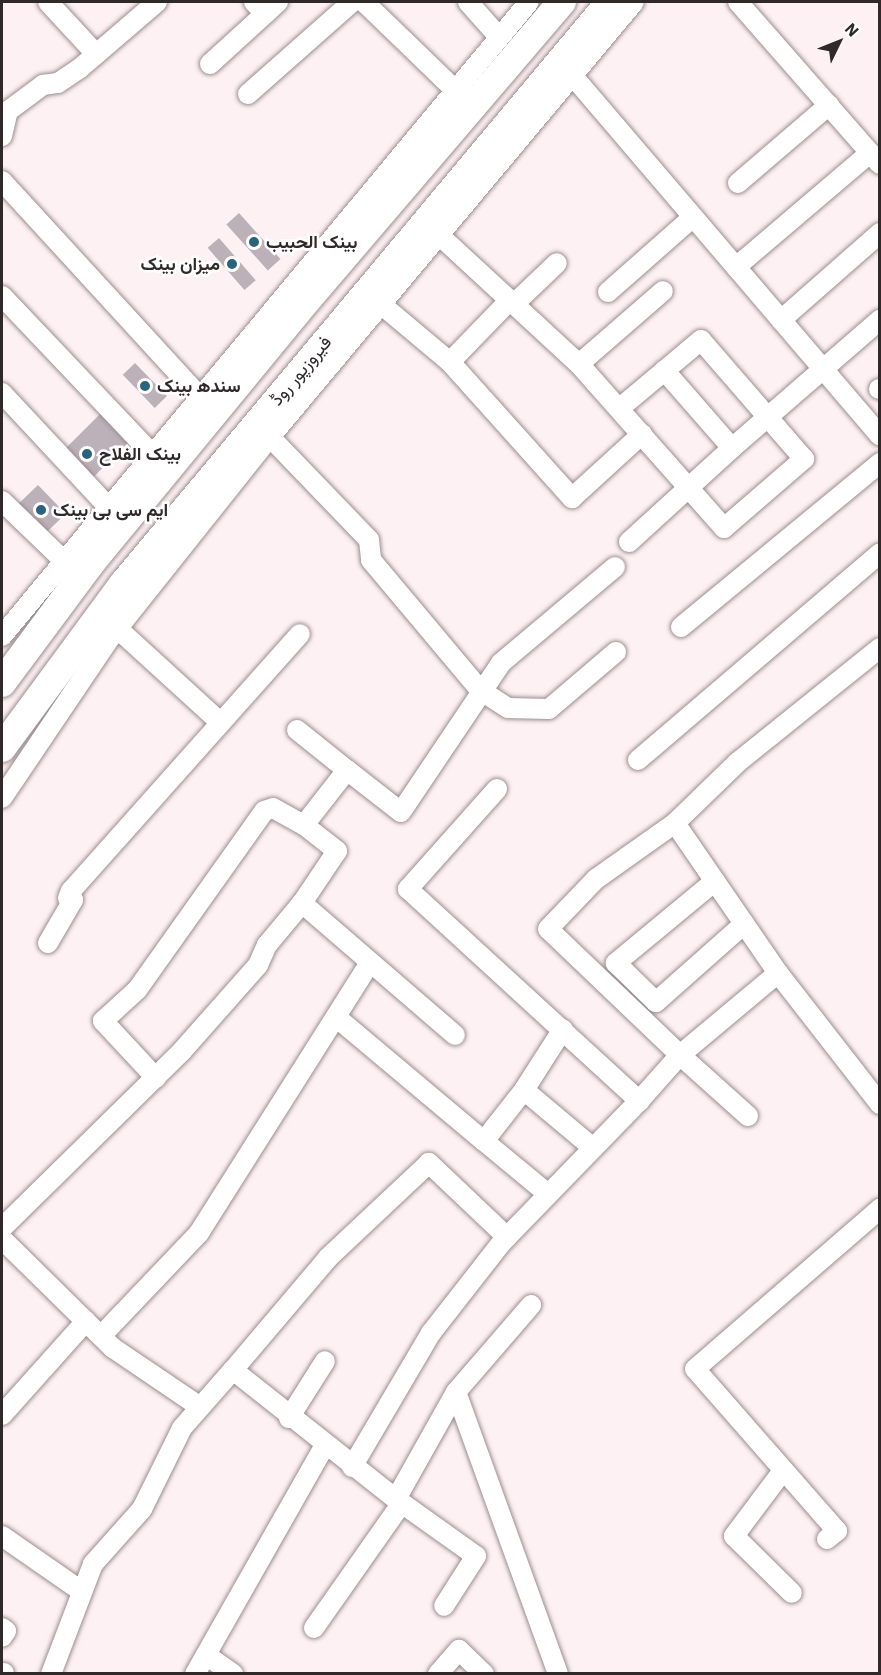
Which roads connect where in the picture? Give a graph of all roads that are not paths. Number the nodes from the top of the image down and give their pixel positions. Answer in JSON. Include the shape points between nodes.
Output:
{"nodes":[{"id":1,"x":48,"y":2,"type":"edge"},
{"id":2,"x":154,"y":2,"type":"edge"},
{"id":3,"x":352,"y":2,"type":"edge"},
{"id":4,"x":364,"y":2,"type":"edge"},
{"id":5,"x":468,"y":2,"type":"edge"},
{"id":6,"x":529,"y":2,"type":"edge"},
{"id":7,"x":562,"y":2,"type":"edge"},
{"id":8,"x":610,"y":2,"type":"edge"},
{"id":9,"x":634,"y":2,"type":"edge"},
{"id":10,"x":738,"y":2,"type":"edge"},
{"id":11,"x":265,"y":6,"type":"edge"},
{"id":12,"x":499,"y":38,"type":"junction"},
{"id":13,"x":96,"y":54,"type":"junction"},
{"id":14,"x":210,"y":64,"type":"dead end"},
{"id":15,"x":572,"y":75,"type":"junction"},
{"id":16,"x":455,"y":90,"type":"junction"},
{"id":17,"x":248,"y":94,"type":"dead end"},
{"id":18,"x":829,"y":105,"type":"junction"},
{"id":19,"x":2,"y":136,"type":"edge"},
{"id":20,"x":874,"y":152,"type":"edge"},
{"id":21,"x":2,"y":181,"type":"edge"},
{"id":22,"x":738,"y":183,"type":"dead end"},
{"id":23,"x":693,"y":217,"type":"junction"},
{"id":24,"x":879,"y":233,"type":"edge"},
{"id":25,"x":439,"y":235,"type":"junction"},
{"id":26,"x":557,"y":263,"type":"dead end"},
{"id":27,"x":736,"y":267,"type":"junction"},
{"id":28,"x":663,"y":291,"type":"dead end"},
{"id":29,"x":608,"y":292,"type":"dead end"},
{"id":30,"x":2,"y":296,"type":"edge"},
{"id":31,"x":512,"y":302,"type":"junction"},
{"id":32,"x":382,"y":305,"type":"junction"},
{"id":33,"x":781,"y":320,"type":"junction"},
{"id":34,"x":879,"y":320,"type":"edge"},
{"id":35,"x":450,"y":362,"type":"junction"},
{"id":36,"x":579,"y":364,"type":"junction"},
{"id":37,"x":823,"y":369,"type":"junction"},
{"id":38,"x":664,"y":370,"type":"junction"},
{"id":39,"x":2,"y":393,"type":"edge"},
{"id":40,"x":198,"y":395,"type":"junction"},
{"id":41,"x":620,"y":408,"type":"junction"},
{"id":42,"x":768,"y":417,"type":"junction"},
{"id":43,"x":642,"y":434,"type":"junction"},
{"id":44,"x":879,"y":435,"type":"edge"},
{"id":45,"x":270,"y":437,"type":"junction"},
{"id":46,"x":732,"y":448,"type":"junction"},
{"id":47,"x":150,"y":452,"type":"junction"},
{"id":48,"x":879,"y":463,"type":"edge"},
{"id":49,"x":689,"y":488,"type":"junction"},
{"id":50,"x":2,"y":501,"type":"edge"},
{"id":51,"x":115,"y":514,"type":"junction"},
{"id":52,"x":178,"y":535,"type":"junction"},
{"id":53,"x":629,"y":542,"type":"dead end"},
{"id":54,"x":879,"y":553,"type":"edge"},
{"id":55,"x":62,"y":559,"type":"junction"},
{"id":56,"x":615,"y":567,"type":"dead end"},
{"id":57,"x":681,"y":627,"type":"dead end"},
{"id":58,"x":118,"y":629,"type":"junction"},
{"id":59,"x":300,"y":634,"type":"dead end"},
{"id":60,"x":2,"y":636,"type":"edge"},
{"id":61,"x":879,"y":648,"type":"edge"},
{"id":62,"x":616,"y":652,"type":"dead end"},
{"id":63,"x":2,"y":683,"type":"edge"},
{"id":64,"x":480,"y":690,"type":"junction"},
{"id":65,"x":221,"y":723,"type":"junction"},
{"id":66,"x":297,"y":730,"type":"dead end"},
{"id":67,"x":2,"y":748,"type":"edge"},
{"id":68,"x":638,"y":760,"type":"dead end"},
{"id":69,"x":347,"y":770,"type":"junction"},
{"id":70,"x":497,"y":789,"type":"dead end"},
{"id":71,"x":2,"y":798,"type":"edge"},
{"id":72,"x":675,"y":823,"type":"junction"},
{"id":73,"x":304,"y":825,"type":"junction"},
{"id":74,"x":715,"y":881,"type":"junction"},
{"id":75,"x":302,"y":903,"type":"junction"},
{"id":76,"x":744,"y":924,"type":"junction"},
{"id":77,"x":48,"y":943,"type":"dead end"},
{"id":78,"x":370,"y":962,"type":"junction"},
{"id":79,"x":778,"y":973,"type":"junction"},
{"id":80,"x":336,"y":1017,"type":"junction"},
{"id":81,"x":563,"y":1029,"type":"junction"},
{"id":82,"x":455,"y":1035,"type":"dead end"},
{"id":83,"x":680,"y":1055,"type":"junction"},
{"id":84,"x":156,"y":1078,"type":"junction"},
{"id":85,"x":525,"y":1090,"type":"junction"},
{"id":86,"x":639,"y":1101,"type":"junction"},
{"id":87,"x":879,"y":1104,"type":"edge"},
{"id":88,"x":748,"y":1116,"type":"dead end"},
{"id":89,"x":484,"y":1141,"type":"junction"},
{"id":90,"x":593,"y":1148,"type":"junction"},
{"id":91,"x":548,"y":1194,"type":"junction"},
{"id":92,"x":879,"y":1209,"type":"edge"},
{"id":93,"x":2,"y":1228,"type":"edge"},
{"id":94,"x":507,"y":1237,"type":"junction"},
{"id":95,"x":2,"y":1239,"type":"edge"},
{"id":96,"x":531,"y":1305,"type":"dead end"},
{"id":97,"x":86,"y":1321,"type":"junction"},
{"id":98,"x":101,"y":1336,"type":"junction"},
{"id":99,"x":325,"y":1361,"type":"dead end"},
{"id":100,"x":233,"y":1370,"type":"junction"},
{"id":101,"x":456,"y":1392,"type":"junction"},
{"id":102,"x":200,"y":1407,"type":"junction"},
{"id":103,"x":2,"y":1415,"type":"edge"},
{"id":104,"x":289,"y":1418,"type":"junction"},
{"id":105,"x":324,"y":1447,"type":"junction"},
{"id":106,"x":352,"y":1467,"type":"junction"},
{"id":107,"x":782,"y":1472,"type":"junction"},
{"id":108,"x":399,"y":1501,"type":"junction"},
{"id":109,"x":2,"y":1536,"type":"edge"},
{"id":110,"x":827,"y":1539,"type":"dead end"},
{"id":111,"x":81,"y":1591,"type":"junction"},
{"id":112,"x":792,"y":1593,"type":"dead end"},
{"id":113,"x":444,"y":1606,"type":"dead end"},
{"id":114,"x":2,"y":1628,"type":"edge"},
{"id":115,"x":314,"y":1628,"type":"dead end"},
{"id":116,"x":2,"y":1637,"type":"edge"},
{"id":117,"x":206,"y":1654,"type":"junction"},
{"id":118,"x":51,"y":1674,"type":"edge"},
{"id":119,"x":195,"y":1674,"type":"edge"},
{"id":120,"x":233,"y":1674,"type":"edge"},
{"id":121,"x":438,"y":1674,"type":"edge"},
{"id":122,"x":484,"y":1674,"type":"edge"},
{"id":123,"x":558,"y":1674,"type":"edge"}],
"edges":[{"from":1,"to":13,"type":"street"},
{"from":2,"to":13,"type":"street"},
{"from":3,"to":17,"type":"street"},
{"from":4,"to":16,"type":"street"},
{"from":5,"to":12,"type":"street"},
{"from":6,"to":12,"type":"street"},
{"from":7,"to":51,"type":"highway"},
{"from":8,"to":52,"type":"highway","name":"فیروزپور روڈ"},
{"from":9,"to":15,"type":"street"},
{"from":10,"to":18,"type":"street"},
{"from":11,"to":14,"type":"street"},
{"from":12,"to":16,"type":"street"},
{"from":13,"to":19,"type":"street","via":[[8,111]]},
{"from":15,"to":23,"type":"street"},
{"from":15,"to":25,"type":"street"},
{"from":16,"to":40,"type":"street"},
{"from":18,"to":20,"type":"street"},
{"from":18,"to":22,"type":"street"},
{"from":20,"to":27,"type":"street"},
{"from":21,"to":40,"type":"street"},
{"from":23,"to":27,"type":"street"},
{"from":23,"to":29,"type":"street"},
{"from":24,"to":33,"type":"street"},
{"from":25,"to":31,"type":"street"},
{"from":25,"to":32,"type":"street"},
{"from":26,"to":31,"type":"street"},
{"from":27,"to":33,"type":"street"},
{"from":28,"to":36,"type":"street"},
{"from":30,"to":47,"type":"street"},
{"from":31,"to":35,"type":"street"},
{"from":31,"to":36,"type":"street"},
{"from":32,"to":35,"type":"street"},
{"from":32,"to":45,"type":"street"},
{"from":33,"to":37,"type":"street"},
{"from":34,"to":37,"type":"street"},
{"from":35,"to":43,"type":"street","via":[[572,498]]},
{"from":36,"to":41,"type":"street"},
{"from":37,"to":42,"type":"street"},
{"from":37,"to":44,"type":"street"},
{"from":38,"to":41,"type":"street"},
{"from":38,"to":42,"type":"street","via":[[701,340]]},
{"from":38,"to":46,"type":"street"},
{"from":39,"to":51,"type":"street"},
{"from":40,"to":47,"type":"street"},
{"from":41,"to":43,"type":"street"},
{"from":42,"to":46,"type":"street"},
{"from":42,"to":49,"type":"street","via":[[804,459],[724,528]]},
{"from":43,"to":49,"type":"street"},
{"from":45,"to":52,"type":"street"},
{"from":45,"to":64,"type":"street","via":[[369,540],[371,560]]},
{"from":46,"to":49,"type":"street"},
{"from":47,"to":51,"type":"street"},
{"from":48,"to":57,"type":"street"},
{"from":49,"to":53,"type":"street"},
{"from":50,"to":55,"type":"street"},
{"from":51,"to":55,"type":"street"},
{"from":51,"to":63,"type":"highway"},
{"from":52,"to":58,"type":"street"},
{"from":52,"to":67,"type":"highway","name":"فیروزپور روڈ","via":[[80,637]]},
{"from":54,"to":68,"type":"street"},
{"from":55,"to":60,"type":"street"},
{"from":56,"to":64,"type":"street","via":[[501,663]]},
{"from":58,"to":65,"type":"street"},
{"from":58,"to":71,"type":"street"},
{"from":59,"to":65,"type":"street"},
{"from":61,"to":72,"type":"street","via":[[738,762]]},
{"from":62,"to":64,"type":"street","via":[[549,709],[508,708]]},
{"from":64,"to":69,"type":"street","via":[[457,736],[401,812]]},
{"from":65,"to":77,"type":"street","via":[[72,891],[68,898],[73,900]]},
{"from":66,"to":69,"type":"street"},
{"from":69,"to":73,"type":"street"},
{"from":70,"to":81,"type":"street","via":[[408,889]]},
{"from":72,"to":74,"type":"street"},
{"from":72,"to":83,"type":"street","via":[[596,879],[548,929]]},
{"from":73,"to":75,"type":"street","via":[[337,851]]},
{"from":73,"to":84,"type":"street","via":[[273,808],[264,811],[137,990],[103,1021]]},
{"from":74,"to":76,"type":"street"},
{"from":74,"to":76,"type":"street","via":[[616,963],[656,1002]]},
{"from":75,"to":78,"type":"street"},
{"from":75,"to":84,"type":"street","via":[[267,945],[258,965]]},
{"from":76,"to":79,"type":"street"},
{"from":78,"to":80,"type":"street"},
{"from":78,"to":82,"type":"street"},
{"from":79,"to":83,"type":"street"},
{"from":79,"to":87,"type":"street"},
{"from":80,"to":89,"type":"street"},
{"from":80,"to":98,"type":"street","via":[[199,1233]]},
{"from":81,"to":85,"type":"street"},
{"from":81,"to":86,"type":"street"},
{"from":83,"to":86,"type":"street"},
{"from":83,"to":88,"type":"street"},
{"from":84,"to":93,"type":"street"},
{"from":85,"to":89,"type":"street"},
{"from":85,"to":90,"type":"street"},
{"from":86,"to":90,"type":"street"},
{"from":89,"to":91,"type":"street"},
{"from":90,"to":91,"type":"street"},
{"from":91,"to":94,"type":"street"},
{"from":92,"to":107,"type":"street","via":[[695,1369]]},
{"from":94,"to":100,"type":"street","via":[[429,1163],[328,1258]]},
{"from":94,"to":106,"type":"street","via":[[431,1333]]},
{"from":95,"to":97,"type":"street"},
{"from":96,"to":101,"type":"street"},
{"from":97,"to":98,"type":"street"},
{"from":97,"to":103,"type":"street"},
{"from":98,"to":102,"type":"street"},
{"from":99,"to":104,"type":"street"},
{"from":100,"to":102,"type":"street"},
{"from":100,"to":104,"type":"street"},
{"from":101,"to":108,"type":"street"},
{"from":101,"to":123,"type":"street"},
{"from":102,"to":111,"type":"street","via":[[182,1428],[142,1509],[93,1564]]},
{"from":104,"to":105,"type":"street"},
{"from":105,"to":106,"type":"street"},
{"from":105,"to":117,"type":"street"},
{"from":106,"to":108,"type":"street"},
{"from":107,"to":110,"type":"street","via":[[837,1531]]},
{"from":107,"to":112,"type":"street","via":[[734,1536]]},
{"from":108,"to":113,"type":"street","via":[[476,1556]]},
{"from":108,"to":115,"type":"street"},
{"from":109,"to":111,"type":"street"},
{"from":111,"to":118,"type":"street"},
{"from":114,"to":116,"type":"street","via":[[6,1631]]},
{"from":117,"to":119,"type":"street"},
{"from":117,"to":120,"type":"street"},
{"from":121,"to":122,"type":"street","via":[[459,1650]]}]}
